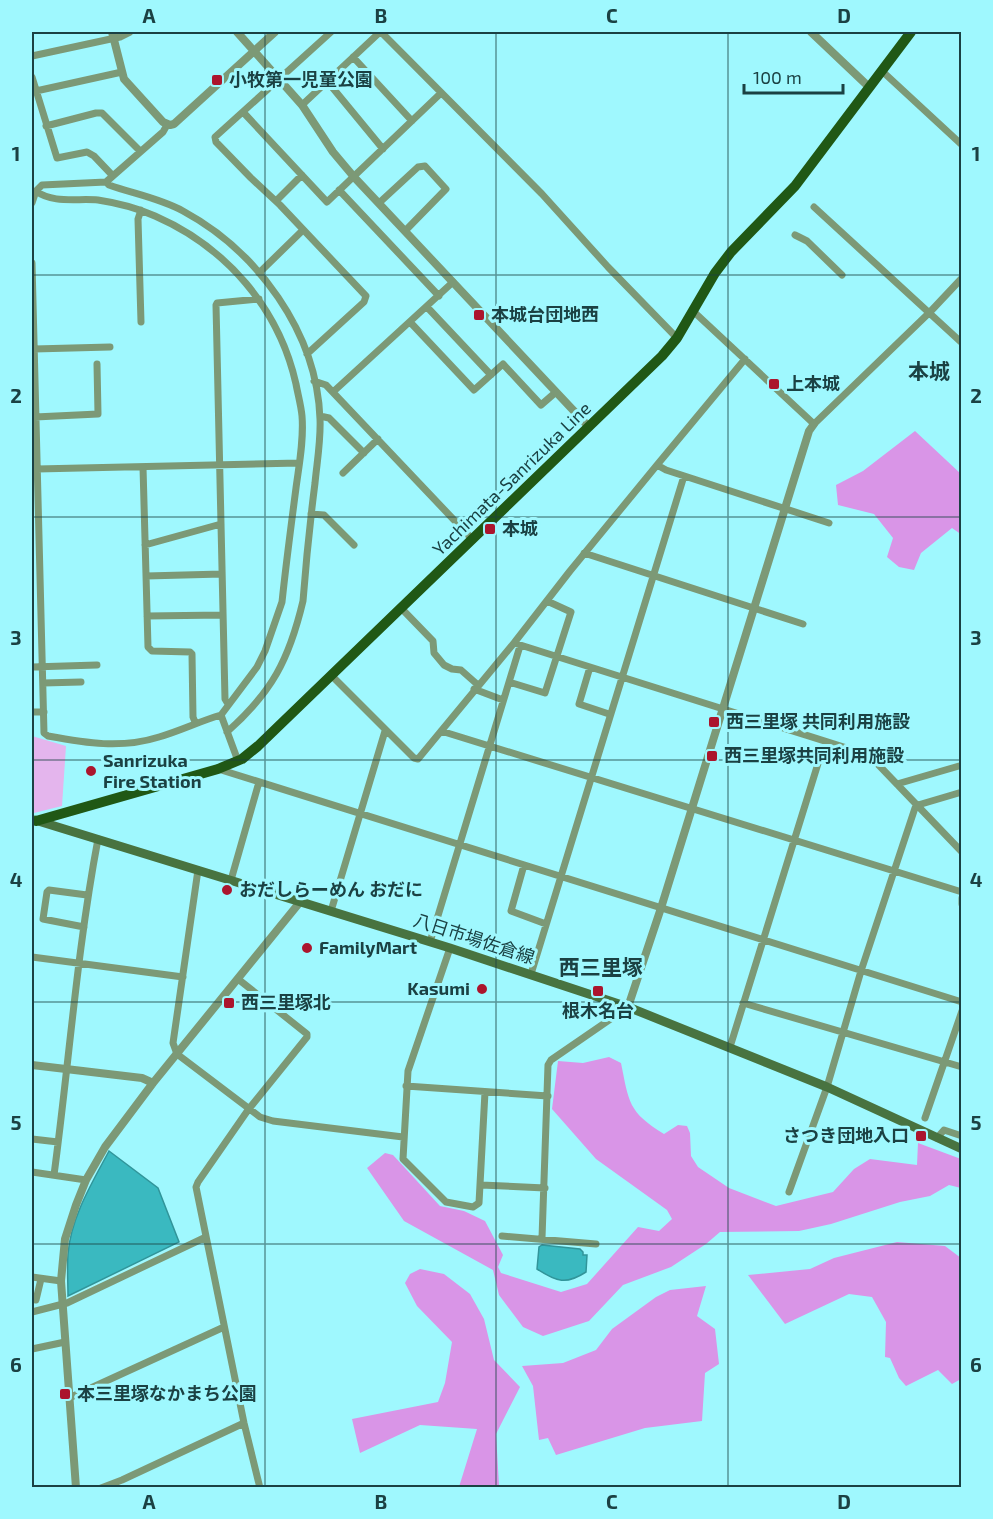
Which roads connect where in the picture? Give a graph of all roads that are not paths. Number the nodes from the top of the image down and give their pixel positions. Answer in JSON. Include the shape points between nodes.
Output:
{"nodes":[{"id":1,"x":130,"y":32,"type":"edge"},
{"id":2,"x":237,"y":32,"type":"edge"},
{"id":3,"x":275,"y":32,"type":"edge"},
{"id":4,"x":331,"y":32,"type":"edge"},
{"id":5,"x":380,"y":32,"type":"edge"},
{"id":6,"x":811,"y":32,"type":"edge"},
{"id":7,"x":910,"y":32,"type":"edge"},
{"id":8,"x":113,"y":35,"type":"edge"},
{"id":9,"x":254,"y":51,"type":"junction"},
{"id":10,"x":32,"y":56,"type":"edge"},
{"id":11,"x":353,"y":57,"type":"junction"},
{"id":12,"x":882,"y":70,"type":"junction"},
{"id":13,"x":122,"y":72,"type":"junction"},
{"id":14,"x":32,"y":77,"type":"edge"},
{"id":15,"x":279,"y":78,"type":"junction"},
{"id":16,"x":327,"y":81,"type":"junction"},
{"id":17,"x":869,"y":87,"type":"junction"},
{"id":18,"x":36,"y":91,"type":"junction"},
{"id":19,"x":441,"y":93,"type":"junction"},
{"id":20,"x":302,"y":105,"type":"junction"},
{"id":21,"x":243,"y":112,"type":"junction"},
{"id":22,"x":412,"y":121,"type":"junction"},
{"id":23,"x":167,"y":125,"type":"junction"},
{"id":24,"x":46,"y":126,"type":"junction"},
{"id":25,"x":962,"y":145,"type":"edge"},
{"id":26,"x":383,"y":149,"type":"junction"},
{"id":27,"x":140,"y":151,"type":"junction"},
{"id":28,"x":302,"y":175,"type":"junction"},
{"id":29,"x":113,"y":176,"type":"junction"},
{"id":30,"x":354,"y":177,"type":"junction"},
{"id":31,"x":106,"y":182,"type":"junction"},
{"id":32,"x":339,"y":190,"type":"junction"},
{"id":33,"x":36,"y":191,"type":"junction"},
{"id":34,"x":276,"y":201,"type":"junction"},
{"id":35,"x":32,"y":203,"type":"edge"},
{"id":36,"x":379,"y":203,"type":"junction"},
{"id":37,"x":814,"y":207,"type":"dead end"},
{"id":38,"x":141,"y":210,"type":"junction"},
{"id":39,"x":303,"y":230,"type":"junction"},
{"id":40,"x":405,"y":231,"type":"junction"},
{"id":41,"x":795,"y":236,"type":"dead end"},
{"id":42,"x":32,"y":263,"type":"edge"},
{"id":43,"x":260,"y":273,"type":"junction"},
{"id":44,"x":842,"y":275,"type":"dead end"},
{"id":45,"x":962,"y":278,"type":"edge"},
{"id":46,"x":453,"y":282,"type":"junction"},
{"id":47,"x":439,"y":296,"type":"junction"},
{"id":48,"x":259,"y":299,"type":"junction"},
{"id":49,"x":427,"y":307,"type":"junction"},
{"id":50,"x":693,"y":311,"type":"junction"},
{"id":51,"x":930,"y":312,"type":"junction"},
{"id":52,"x":141,"y":322,"type":"dead end"},
{"id":53,"x":410,"y":322,"type":"junction"},
{"id":54,"x":677,"y":338,"type":"junction"},
{"id":55,"x":962,"y":343,"type":"edge"},
{"id":56,"x":110,"y":347,"type":"dead end"},
{"id":57,"x":34,"y":348,"type":"junction"},
{"id":58,"x":307,"y":354,"type":"junction"},
{"id":59,"x":745,"y":359,"type":"junction"},
{"id":60,"x":97,"y":364,"type":"dead end"},
{"id":61,"x":491,"y":375,"type":"junction"},
{"id":62,"x":314,"y":381,"type":"junction"},
{"id":63,"x":333,"y":392,"type":"junction"},
{"id":64,"x":556,"y":392,"type":"junction"},
{"id":65,"x":320,"y":416,"type":"junction"},
{"id":66,"x":35,"y":417,"type":"junction"},
{"id":67,"x":814,"y":424,"type":"junction"},
{"id":68,"x":589,"y":427,"type":"junction"},
{"id":69,"x":378,"y":439,"type":"junction"},
{"id":70,"x":34,"y":440,"type":"edge"},
{"id":71,"x":364,"y":453,"type":"junction"},
{"id":72,"x":299,"y":463,"type":"junction"},
{"id":73,"x":220,"y":464,"type":"junction"},
{"id":74,"x":657,"y":465,"type":"junction"},
{"id":75,"x":143,"y":467,"type":"junction"},
{"id":76,"x":37,"y":469,"type":"junction"},
{"id":77,"x":344,"y":473,"type":"dead end"},
{"id":78,"x":684,"y":476,"type":"junction"},
{"id":79,"x":786,"y":508,"type":"junction"},
{"id":80,"x":311,"y":514,"type":"junction"},
{"id":81,"x":829,"y":522,"type":"dead end"},
{"id":82,"x":220,"y":524,"type":"junction"},
{"id":83,"x":473,"y":540,"type":"junction"},
{"id":84,"x":145,"y":545,"type":"junction"},
{"id":85,"x":354,"y":545,"type":"dead end"},
{"id":86,"x":584,"y":553,"type":"junction"},
{"id":87,"x":222,"y":574,"type":"junction"},
{"id":88,"x":146,"y":576,"type":"junction"},
{"id":89,"x":653,"y":576,"type":"junction"},
{"id":90,"x":547,"y":601,"type":"junction"},
{"id":91,"x":401,"y":608,"type":"junction"},
{"id":92,"x":755,"y":609,"type":"junction"},
{"id":93,"x":223,"y":615,"type":"junction"},
{"id":94,"x":147,"y":616,"type":"junction"},
{"id":95,"x":803,"y":624,"type":"dead end"},
{"id":96,"x":517,"y":645,"type":"junction"},
{"id":97,"x":557,"y":657,"type":"junction"},
{"id":98,"x":97,"y":665,"type":"dead end"},
{"id":99,"x":42,"y":666,"type":"junction"},
{"id":100,"x":32,"y":667,"type":"edge"},
{"id":101,"x":590,"y":667,"type":"junction"},
{"id":102,"x":331,"y":675,"type":"junction"},
{"id":103,"x":621,"y":676,"type":"junction"},
{"id":104,"x":81,"y":682,"type":"dead end"},
{"id":105,"x":509,"y":682,"type":"junction"},
{"id":106,"x":43,"y":683,"type":"junction"},
{"id":107,"x":476,"y":687,"type":"junction"},
{"id":108,"x":503,"y":700,"type":"junction"},
{"id":109,"x":228,"y":704,"type":"junction"},
{"id":110,"x":723,"y":709,"type":"junction"},
{"id":111,"x":32,"y":712,"type":"edge"},
{"id":112,"x":44,"y":712,"type":"junction"},
{"id":113,"x":609,"y":714,"type":"junction"},
{"id":114,"x":221,"y":715,"type":"junction"},
{"id":115,"x":195,"y":722,"type":"junction"},
{"id":116,"x":385,"y":731,"type":"junction"},
{"id":117,"x":441,"y":731,"type":"junction"},
{"id":118,"x":227,"y":732,"type":"junction"},
{"id":119,"x":825,"y":741,"type":"junction"},
{"id":120,"x":489,"y":747,"type":"junction"},
{"id":121,"x":238,"y":761,"type":"junction"},
{"id":122,"x":959,"y":766,"type":"dead end"},
{"id":123,"x":218,"y":769,"type":"junction"},
{"id":124,"x":590,"y":778,"type":"junction"},
{"id":125,"x":259,"y":782,"type":"junction"},
{"id":126,"x":897,"y":784,"type":"junction"},
{"id":127,"x":962,"y":792,"type":"edge"},
{"id":128,"x":918,"y":805,"type":"junction"},
{"id":129,"x":692,"y":809,"type":"junction"},
{"id":130,"x":360,"y":814,"type":"junction"},
{"id":131,"x":34,"y":820,"type":"edge"},
{"id":132,"x":98,"y":839,"type":"junction"},
{"id":133,"x":794,"y":841,"type":"junction"},
{"id":134,"x":459,"y":845,"type":"junction"},
{"id":135,"x":962,"y":852,"type":"edge"},
{"id":136,"x":524,"y":865,"type":"junction"},
{"id":137,"x":198,"y":870,"type":"junction"},
{"id":138,"x":894,"y":872,"type":"junction"},
{"id":139,"x":560,"y":877,"type":"junction"},
{"id":140,"x":231,"y":880,"type":"junction"},
{"id":141,"x":962,"y":892,"type":"edge"},
{"id":142,"x":87,"y":895,"type":"junction"},
{"id":143,"x":962,"y":898,"type":"edge"},
{"id":144,"x":300,"y":902,"type":"junction"},
{"id":145,"x":962,"y":904,"type":"edge"},
{"id":146,"x":661,"y":908,"type":"junction"},
{"id":147,"x":331,"y":911,"type":"junction"},
{"id":148,"x":546,"y":924,"type":"junction"},
{"id":149,"x":84,"y":927,"type":"junction"},
{"id":150,"x":763,"y":940,"type":"junction"},
{"id":151,"x":430,"y":942,"type":"junction"},
{"id":152,"x":450,"y":948,"type":"junction"},
{"id":153,"x":32,"y":957,"type":"edge"},
{"id":154,"x":78,"y":962,"type":"junction"},
{"id":155,"x":861,"y":971,"type":"junction"},
{"id":156,"x":531,"y":974,"type":"junction"},
{"id":157,"x":183,"y":977,"type":"junction"},
{"id":158,"x":238,"y":979,"type":"junction"},
{"id":159,"x":962,"y":1002,"type":"edge"},
{"id":160,"x":744,"y":1003,"type":"junction"},
{"id":161,"x":628,"y":1006,"type":"junction"},
{"id":162,"x":962,"y":1011,"type":"edge"},
{"id":163,"x":843,"y":1032,"type":"junction"},
{"id":164,"x":730,"y":1047,"type":"junction"},
{"id":165,"x":177,"y":1054,"type":"junction"},
{"id":166,"x":944,"y":1062,"type":"junction"},
{"id":167,"x":32,"y":1065,"type":"edge"},
{"id":168,"x":962,"y":1067,"type":"edge"},
{"id":169,"x":66,"y":1070,"type":"junction"},
{"id":170,"x":153,"y":1083,"type":"junction"},
{"id":171,"x":406,"y":1086,"type":"junction"},
{"id":172,"x":827,"y":1087,"type":"junction"},
{"id":173,"x":485,"y":1092,"type":"junction"},
{"id":174,"x":548,"y":1096,"type":"junction"},
{"id":175,"x":248,"y":1110,"type":"junction"},
{"id":176,"x":925,"y":1118,"type":"dead end"},
{"id":177,"x":962,"y":1136,"type":"edge"},
{"id":178,"x":403,"y":1137,"type":"junction"},
{"id":179,"x":937,"y":1138,"type":"junction"},
{"id":180,"x":32,"y":1139,"type":"edge"},
{"id":181,"x":58,"y":1142,"type":"junction"},
{"id":182,"x":962,"y":1149,"type":"edge"},
{"id":183,"x":32,"y":1172,"type":"edge"},
{"id":184,"x":54,"y":1175,"type":"junction"},
{"id":185,"x":86,"y":1180,"type":"junction"},
{"id":186,"x":481,"y":1185,"type":"junction"},
{"id":187,"x":545,"y":1188,"type":"junction"},
{"id":188,"x":789,"y":1192,"type":"dead end"},
{"id":189,"x":502,"y":1236,"type":"dead end"},
{"id":190,"x":206,"y":1237,"type":"junction"},
{"id":191,"x":542,"y":1238,"type":"junction"},
{"id":192,"x":596,"y":1244,"type":"dead end"},
{"id":193,"x":32,"y":1277,"type":"edge"},
{"id":194,"x":41,"y":1279,"type":"junction"},
{"id":195,"x":61,"y":1281,"type":"junction"},
{"id":196,"x":32,"y":1299,"type":"edge"},
{"id":197,"x":62,"y":1305,"type":"junction"},
{"id":198,"x":32,"y":1312,"type":"edge"},
{"id":199,"x":224,"y":1327,"type":"junction"},
{"id":200,"x":65,"y":1342,"type":"junction"},
{"id":201,"x":32,"y":1349,"type":"edge"},
{"id":202,"x":69,"y":1398,"type":"junction"},
{"id":203,"x":244,"y":1423,"type":"junction"},
{"id":204,"x":76,"y":1488,"type":"edge"},
{"id":205,"x":101,"y":1488,"type":"edge"},
{"id":206,"x":260,"y":1488,"type":"edge"}],
"edges":[{"from":1,"to":8,"type":"street"},
{"from":2,"to":9,"type":"street"},
{"from":3,"to":9,"type":"street"},
{"from":4,"to":15,"type":"street"},
{"from":5,"to":11,"type":"street"},
{"from":5,"to":19,"type":"street"},
{"from":6,"to":17,"type":"street"},
{"from":7,"to":12,"type":"main road","name":"Yachimata-Sanrizuka Line"},
{"from":8,"to":10,"type":"street"},
{"from":8,"to":13,"type":"street"},
{"from":9,"to":15,"type":"street"},
{"from":9,"to":23,"type":"street","via":[[174,124]]},
{"from":11,"to":16,"type":"street"},
{"from":11,"to":22,"type":"street"},
{"from":12,"to":17,"type":"main road","name":"Yachimata-Sanrizuka Line"},
{"from":12,"to":25,"type":"street"},
{"from":13,"to":18,"type":"street"},
{"from":13,"to":23,"type":"street","via":[[127,83]]},
{"from":14,"to":18,"type":"street"},
{"from":15,"to":20,"type":"street"},
{"from":15,"to":21,"type":"street"},
{"from":16,"to":20,"type":"street"},
{"from":16,"to":26,"type":"street"},
{"from":17,"to":50,"type":"main road","name":"Yachimata-Sanrizuka Line","via":[[795,186],[731,252]]},
{"from":18,"to":24,"type":"street"},
{"from":19,"to":22,"type":"street"},
{"from":19,"to":54,"type":"street"},
{"from":20,"to":30,"type":"street"},
{"from":21,"to":28,"type":"street"},
{"from":21,"to":34,"type":"street","via":[[216,135],[216,142]]},
{"from":22,"to":26,"type":"street"},
{"from":23,"to":27,"type":"street"},
{"from":24,"to":27,"type":"street","via":[[102,113]]},
{"from":24,"to":29,"type":"street","via":[[57,158],[87,152]]},
{"from":26,"to":30,"type":"street"},
{"from":27,"to":29,"type":"street"},
{"from":28,"to":32,"type":"street","via":[[327,202]]},
{"from":28,"to":34,"type":"street"},
{"from":29,"to":31,"type":"street"},
{"from":30,"to":32,"type":"street"},
{"from":30,"to":36,"type":"street"},
{"from":31,"to":33,"type":"street","via":[[45,184]]},
{"from":31,"to":43,"type":"street","via":[[167,203],[196,219],[222,237]]},
{"from":32,"to":47,"type":"street"},
{"from":33,"to":35,"type":"street"},
{"from":33,"to":38,"type":"street","via":[[50,199],[101,201]]},
{"from":34,"to":39,"type":"street"},
{"from":36,"to":40,"type":"street"},
{"from":36,"to":40,"type":"street","via":[[418,167],[425,166],[447,189]]},
{"from":37,"to":51,"type":"street"},
{"from":38,"to":48,"type":"street","via":[[202,243],[235,271]]},
{"from":38,"to":52,"type":"street"},
{"from":39,"to":43,"type":"street"},
{"from":39,"to":58,"type":"street","via":[[366,298]]},
{"from":40,"to":46,"type":"street"},
{"from":41,"to":44,"type":"street","via":[[807,241]]},
{"from":42,"to":57,"type":"street"},
{"from":43,"to":58,"type":"street","via":[[288,313]]},
{"from":45,"to":51,"type":"street"},
{"from":46,"to":47,"type":"street"},
{"from":46,"to":64,"type":"street"},
{"from":47,"to":49,"type":"street"},
{"from":48,"to":72,"type":"street","via":[[282,340],[294,377],[302,415]]},
{"from":48,"to":73,"type":"street","via":[[216,305]]},
{"from":49,"to":53,"type":"street"},
{"from":49,"to":61,"type":"street"},
{"from":50,"to":54,"type":"main road","name":"Yachimata-Sanrizuka Line"},
{"from":50,"to":59,"type":"street"},
{"from":51,"to":55,"type":"street"},
{"from":51,"to":67,"type":"street"},
{"from":53,"to":61,"type":"street","via":[[474,390]]},
{"from":53,"to":63,"type":"street"},
{"from":54,"to":68,"type":"main road","name":"Yachimata-Sanrizuka Line"},
{"from":56,"to":57,"type":"street"},
{"from":57,"to":66,"type":"street"},
{"from":58,"to":62,"type":"street"},
{"from":59,"to":67,"type":"street"},
{"from":59,"to":74,"type":"street"},
{"from":60,"to":66,"type":"street","via":[[98,414]]},
{"from":61,"to":64,"type":"street","via":[[503,364],[542,405]]},
{"from":62,"to":63,"type":"street","via":[[324,383]]},
{"from":62,"to":65,"type":"street"},
{"from":63,"to":69,"type":"street"},
{"from":64,"to":68,"type":"street"},
{"from":65,"to":71,"type":"street","via":[[329,418]]},
{"from":65,"to":80,"type":"street"},
{"from":66,"to":70,"type":"street"},
{"from":67,"to":79,"type":"street"},
{"from":68,"to":83,"type":"main road","name":"Yachimata-Sanrizuka Line"},
{"from":69,"to":71,"type":"street"},
{"from":69,"to":83,"type":"street"},
{"from":70,"to":76,"type":"street"},
{"from":71,"to":77,"type":"street"},
{"from":72,"to":73,"type":"street"},
{"from":72,"to":109,"type":"street","via":[[277,621],[257,667]]},
{"from":73,"to":75,"type":"street"},
{"from":73,"to":82,"type":"street"},
{"from":74,"to":78,"type":"street"},
{"from":74,"to":86,"type":"street"},
{"from":75,"to":76,"type":"street"},
{"from":75,"to":84,"type":"street"},
{"from":76,"to":99,"type":"street"},
{"from":78,"to":79,"type":"street"},
{"from":78,"to":89,"type":"street"},
{"from":79,"to":81,"type":"street"},
{"from":79,"to":92,"type":"street"},
{"from":80,"to":85,"type":"street","via":[[324,515]]},
{"from":80,"to":118,"type":"street","via":[[303,601],[294,634],[274,682],[249,713]]},
{"from":82,"to":84,"type":"street"},
{"from":82,"to":87,"type":"street"},
{"from":83,"to":91,"type":"main road","name":"Yachimata-Sanrizuka Line"},
{"from":84,"to":88,"type":"street"},
{"from":86,"to":89,"type":"street"},
{"from":86,"to":90,"type":"street"},
{"from":87,"to":88,"type":"street"},
{"from":87,"to":93,"type":"street"},
{"from":88,"to":94,"type":"street"},
{"from":89,"to":92,"type":"street"},
{"from":89,"to":103,"type":"street"},
{"from":90,"to":96,"type":"street"},
{"from":90,"to":97,"type":"street","via":[[571,612]]},
{"from":91,"to":102,"type":"main road","name":"Yachimata-Sanrizuka Line"},
{"from":91,"to":107,"type":"street","via":[[433,641],[434,653],[444,666],[461,670]]},
{"from":92,"to":95,"type":"street"},
{"from":92,"to":110,"type":"street"},
{"from":93,"to":94,"type":"street"},
{"from":93,"to":109,"type":"street"},
{"from":94,"to":115,"type":"street","via":[[150,650],[192,654]]},
{"from":96,"to":97,"type":"street"},
{"from":96,"to":105,"type":"street"},
{"from":96,"to":107,"type":"street"},
{"from":97,"to":101,"type":"street"},
{"from":97,"to":105,"type":"street","via":[[544,693]]},
{"from":98,"to":99,"type":"street"},
{"from":99,"to":100,"type":"street"},
{"from":99,"to":106,"type":"street"},
{"from":101,"to":103,"type":"street"},
{"from":101,"to":113,"type":"street","via":[[579,704]]},
{"from":102,"to":116,"type":"street"},
{"from":102,"to":121,"type":"main road","name":"Yachimata-Sanrizuka Line"},
{"from":103,"to":110,"type":"street"},
{"from":103,"to":113,"type":"street"},
{"from":104,"to":106,"type":"street"},
{"from":105,"to":108,"type":"street"},
{"from":106,"to":112,"type":"street"},
{"from":107,"to":108,"type":"street"},
{"from":107,"to":117,"type":"street"},
{"from":108,"to":120,"type":"street"},
{"from":109,"to":114,"type":"street"},
{"from":110,"to":119,"type":"street"},
{"from":110,"to":129,"type":"street"},
{"from":111,"to":112,"type":"street"},
{"from":112,"to":115,"type":"street","via":[[44,733],[48,736],[105,745],[158,738]]},
{"from":113,"to":124,"type":"street"},
{"from":114,"to":115,"type":"street"},
{"from":114,"to":118,"type":"street"},
{"from":116,"to":117,"type":"street","via":[[418,759]]},
{"from":116,"to":130,"type":"street"},
{"from":117,"to":120,"type":"street"},
{"from":118,"to":121,"type":"street"},
{"from":119,"to":126,"type":"street","via":[[869,755]]},
{"from":119,"to":133,"type":"street"},
{"from":120,"to":124,"type":"street"},
{"from":120,"to":134,"type":"street"},
{"from":121,"to":123,"type":"main road","name":"Yachimata-Sanrizuka Line"},
{"from":122,"to":126,"type":"street"},
{"from":123,"to":125,"type":"street"},
{"from":123,"to":131,"type":"main road","name":"Yachimata-Sanrizuka Line"},
{"from":124,"to":129,"type":"street"},
{"from":124,"to":139,"type":"street"},
{"from":125,"to":130,"type":"street"},
{"from":125,"to":140,"type":"street"},
{"from":126,"to":128,"type":"street"},
{"from":127,"to":128,"type":"street"},
{"from":128,"to":135,"type":"street"},
{"from":128,"to":138,"type":"street"},
{"from":129,"to":133,"type":"street"},
{"from":129,"to":146,"type":"street"},
{"from":130,"to":134,"type":"street"},
{"from":130,"to":147,"type":"street"},
{"from":131,"to":132,"type":"main road","name":"八日市場佐倉線"},
{"from":132,"to":137,"type":"main road","name":"八日市場佐倉線"},
{"from":132,"to":142,"type":"street"},
{"from":133,"to":138,"type":"street"},
{"from":133,"to":150,"type":"street"},
{"from":134,"to":136,"type":"street"},
{"from":134,"to":151,"type":"street"},
{"from":136,"to":139,"type":"street"},
{"from":136,"to":148,"type":"street","via":[[511,911]]},
{"from":137,"to":140,"type":"main road","name":"八日市場佐倉線"},
{"from":137,"to":157,"type":"street"},
{"from":138,"to":141,"type":"street"},
{"from":138,"to":155,"type":"street"},
{"from":139,"to":146,"type":"street"},
{"from":139,"to":148,"type":"street"},
{"from":140,"to":144,"type":"main road","name":"八日市場佐倉線"},
{"from":142,"to":149,"type":"street"},
{"from":142,"to":149,"type":"street","via":[[49,890],[44,920]]},
{"from":143,"to":145,"type":"street"},
{"from":144,"to":147,"type":"main road","name":"八日市場佐倉線"},
{"from":144,"to":158,"type":"street"},
{"from":146,"to":150,"type":"street"},
{"from":146,"to":161,"type":"street"},
{"from":147,"to":151,"type":"main road","name":"八日市場佐倉線"},
{"from":148,"to":156,"type":"street"},
{"from":149,"to":154,"type":"street"},
{"from":150,"to":155,"type":"street"},
{"from":150,"to":160,"type":"street"},
{"from":151,"to":152,"type":"main road","name":"八日市場佐倉線"},
{"from":152,"to":156,"type":"main road","name":"八日市場佐倉線"},
{"from":152,"to":171,"type":"street"},
{"from":153,"to":154,"type":"street"},
{"from":154,"to":157,"type":"street"},
{"from":154,"to":169,"type":"street"},
{"from":155,"to":159,"type":"street"},
{"from":155,"to":163,"type":"street"},
{"from":156,"to":161,"type":"main road","name":"八日市場佐倉線"},
{"from":157,"to":165,"type":"street","via":[[173,1043]]},
{"from":158,"to":165,"type":"street"},
{"from":158,"to":175,"type":"street","via":[[308,1037]]},
{"from":160,"to":163,"type":"street"},
{"from":160,"to":164,"type":"street"},
{"from":161,"to":164,"type":"main road","name":"八日市場佐倉線"},
{"from":161,"to":174,"type":"street","via":[[551,1060]]},
{"from":162,"to":166,"type":"street"},
{"from":163,"to":166,"type":"street"},
{"from":163,"to":172,"type":"street"},
{"from":164,"to":172,"type":"main road","name":"八日市場佐倉線"},
{"from":165,"to":170,"type":"street"},
{"from":165,"to":175,"type":"street"},
{"from":166,"to":168,"type":"street"},
{"from":166,"to":176,"type":"street"},
{"from":167,"to":169,"type":"street"},
{"from":169,"to":170,"type":"street","via":[[142,1078]]},
{"from":169,"to":181,"type":"street"},
{"from":170,"to":185,"type":"street","via":[[105,1147]]},
{"from":171,"to":173,"type":"street"},
{"from":171,"to":178,"type":"street"},
{"from":172,"to":179,"type":"main road","name":"八日市場佐倉線"},
{"from":172,"to":188,"type":"street"},
{"from":173,"to":174,"type":"street"},
{"from":173,"to":186,"type":"street"},
{"from":174,"to":187,"type":"street"},
{"from":175,"to":178,"type":"street","via":[[273,1120]]},
{"from":175,"to":190,"type":"street","via":[[196,1187]]},
{"from":177,"to":179,"type":"street","via":[[944,1130]]},
{"from":178,"to":186,"type":"street","via":[[403,1159],[446,1202],[473,1207],[479,1203]]},
{"from":179,"to":182,"type":"main road","name":"八日市場佐倉線"},
{"from":180,"to":181,"type":"street"},
{"from":181,"to":184,"type":"street"},
{"from":183,"to":184,"type":"street"},
{"from":184,"to":185,"type":"street"},
{"from":185,"to":195,"type":"street","via":[[65,1239]]},
{"from":186,"to":187,"type":"street"},
{"from":187,"to":191,"type":"street"},
{"from":189,"to":191,"type":"street"},
{"from":190,"to":197,"type":"street"},
{"from":190,"to":199,"type":"street"},
{"from":191,"to":192,"type":"street"},
{"from":193,"to":194,"type":"street"},
{"from":194,"to":195,"type":"street"},
{"from":194,"to":196,"type":"street","via":[[36,1300]]},
{"from":195,"to":197,"type":"street"},
{"from":197,"to":198,"type":"street"},
{"from":197,"to":200,"type":"street"},
{"from":199,"to":202,"type":"street"},
{"from":199,"to":203,"type":"street"},
{"from":200,"to":201,"type":"street"},
{"from":200,"to":202,"type":"street"},
{"from":202,"to":204,"type":"street"},
{"from":203,"to":205,"type":"street"},
{"from":203,"to":206,"type":"street"}]}
